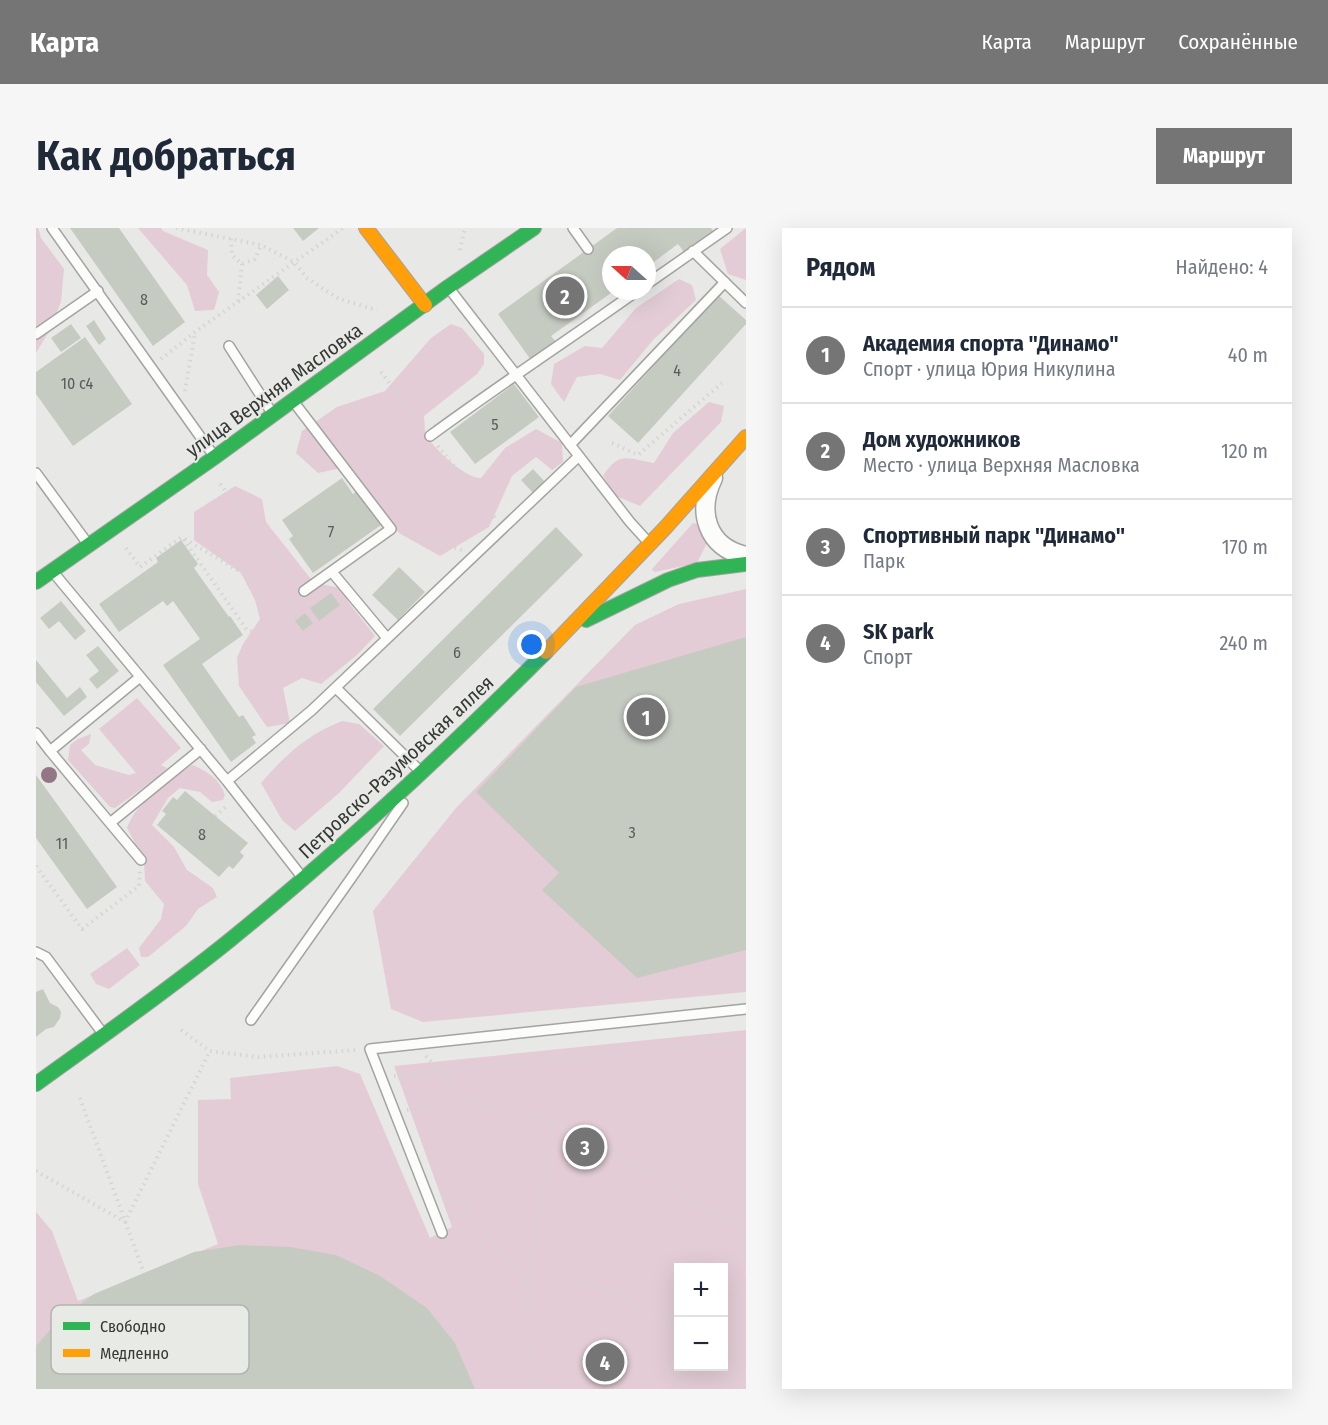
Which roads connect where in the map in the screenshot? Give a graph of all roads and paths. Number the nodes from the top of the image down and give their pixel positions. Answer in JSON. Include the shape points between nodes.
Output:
{"nodes":[{"id":1,"x":52,"y":228,"type":"edge"},
{"id":2,"x":176,"y":228,"type":"edge"},
{"id":3,"x":343,"y":228,"type":"edge"},
{"id":4,"x":366,"y":228,"type":"edge"},
{"id":5,"x":465,"y":228,"type":"edge"},
{"id":6,"x":534,"y":228,"type":"edge"},
{"id":7,"x":573,"y":228,"type":"edge"},
{"id":8,"x":726,"y":228,"type":"edge"},
{"id":9,"x":231,"y":239,"type":"junction"},
{"id":10,"x":261,"y":245,"type":"junction"},
{"id":11,"x":588,"y":249,"type":"dead end"},
{"id":12,"x":460,"y":250,"type":"dead end"},
{"id":13,"x":693,"y":251,"type":"junction"},
{"id":14,"x":294,"y":262,"type":"junction"},
{"id":15,"x":242,"y":264,"type":"junction"},
{"id":16,"x":656,"y":278,"type":"edge"},
{"id":17,"x":725,"y":282,"type":"junction"},
{"id":18,"x":448,"y":287,"type":"junction"},
{"id":19,"x":98,"y":291,"type":"junction"},
{"id":20,"x":624,"y":300,"type":"edge"},
{"id":21,"x":238,"y":302,"type":"junction"},
{"id":22,"x":746,"y":303,"type":"edge"},
{"id":23,"x":425,"y":305,"type":"junction"},
{"id":24,"x":377,"y":310,"type":"dead end"},
{"id":25,"x":195,"y":332,"type":"junction"},
{"id":26,"x":36,"y":334,"type":"edge"},
{"id":27,"x":229,"y":345,"type":"dead end"},
{"id":28,"x":157,"y":362,"type":"dead end"},
{"id":29,"x":381,"y":372,"type":"dead end"},
{"id":30,"x":515,"y":374,"type":"junction"},
{"id":31,"x":722,"y":383,"type":"dead end"},
{"id":32,"x":293,"y":400,"type":"junction"},
{"id":33,"x":182,"y":410,"type":"junction"},
{"id":34,"x":273,"y":415,"type":"junction"},
{"id":35,"x":430,"y":436,"type":"junction"},
{"id":36,"x":746,"y":437,"type":"edge"},
{"id":37,"x":612,"y":443,"type":"dead end"},
{"id":38,"x":570,"y":445,"type":"junction"},
{"id":39,"x":579,"y":456,"type":"junction"},
{"id":40,"x":215,"y":457,"type":"junction"},
{"id":41,"x":36,"y":473,"type":"edge"},
{"id":42,"x":715,"y":474,"type":"junction"},
{"id":43,"x":220,"y":484,"type":"dead end"},
{"id":44,"x":503,"y":528,"type":"junction"},
{"id":45,"x":391,"y":529,"type":"junction"},
{"id":46,"x":182,"y":537,"type":"junction"},
{"id":47,"x":649,"y":543,"type":"junction"},
{"id":48,"x":88,"y":544,"type":"junction"},
{"id":49,"x":126,"y":548,"type":"dead end"},
{"id":50,"x":475,"y":554,"type":"junction"},
{"id":51,"x":746,"y":556,"type":"edge"},
{"id":52,"x":746,"y":564,"type":"edge"},
{"id":53,"x":51,"y":570,"type":"junction"},
{"id":54,"x":332,"y":572,"type":"junction"},
{"id":55,"x":36,"y":582,"type":"edge"},
{"id":56,"x":304,"y":591,"type":"junction"},
{"id":57,"x":293,"y":603,"type":"junction"},
{"id":58,"x":571,"y":628,"type":"junction"},
{"id":59,"x":256,"y":632,"type":"dead end"},
{"id":60,"x":387,"y":638,"type":"junction"},
{"id":61,"x":264,"y":642,"type":"dead end"},
{"id":62,"x":140,"y":677,"type":"junction"},
{"id":63,"x":336,"y":688,"type":"junction"},
{"id":64,"x":36,"y":733,"type":"edge"},
{"id":65,"x":201,"y":749,"type":"junction"},
{"id":66,"x":50,"y":751,"type":"junction"},
{"id":67,"x":423,"y":773,"type":"junction"},
{"id":68,"x":228,"y":782,"type":"junction"},
{"id":69,"x":110,"y":823,"type":"junction"},
{"id":70,"x":141,"y":861,"type":"joint"},
{"id":71,"x":36,"y":866,"type":"edge"},
{"id":72,"x":303,"y":879,"type":"junction"},
{"id":73,"x":36,"y":952,"type":"edge"},
{"id":74,"x":746,"y":1009,"type":"edge"},
{"id":75,"x":251,"y":1020,"type":"dead end"},
{"id":76,"x":181,"y":1030,"type":"dead end"},
{"id":77,"x":105,"y":1036,"type":"junction"},
{"id":78,"x":746,"y":1040,"type":"edge"},
{"id":79,"x":415,"y":1044,"type":"junction"},
{"id":80,"x":370,"y":1049,"type":"junction"},
{"id":81,"x":210,"y":1052,"type":"junction"},
{"id":82,"x":439,"y":1072,"type":"junction"},
{"id":83,"x":382,"y":1078,"type":"junction"},
{"id":84,"x":36,"y":1084,"type":"edge"},
{"id":85,"x":80,"y":1098,"type":"dead end"},
{"id":86,"x":467,"y":1102,"type":"junction"},
{"id":87,"x":395,"y":1112,"type":"junction"},
{"id":88,"x":554,"y":1122,"type":"junction"},
{"id":89,"x":36,"y":1171,"type":"edge"},
{"id":90,"x":427,"y":1193,"type":"junction"},
{"id":91,"x":125,"y":1222,"type":"junction"},
{"id":92,"x":746,"y":1231,"type":"edge"},
{"id":93,"x":442,"y":1233,"type":"dead end"},
{"id":94,"x":144,"y":1273,"type":"dead end"},
{"id":95,"x":574,"y":1275,"type":"dead end"},
{"id":96,"x":527,"y":1284,"type":"junction"},
{"id":97,"x":674,"y":1324,"type":"edge"},
{"id":98,"x":728,"y":1350,"type":"edge"},
{"id":99,"x":746,"y":1359,"type":"edge"},
{"id":100,"x":746,"y":1378,"type":"edge"},
{"id":101,"x":546,"y":1389,"type":"edge"},
{"id":102,"x":740,"y":1389,"type":"edge"}],
"edges":[{"from":1,"to":19,"type":"lane"},
{"from":2,"to":9,"type":"path"},
{"from":3,"to":14,"type":"path"},
{"from":4,"to":23,"type":"street"},
{"from":5,"to":12,"type":"path"},
{"from":6,"to":18,"type":"street","name":"улица Верхняя Масловка"},
{"from":7,"to":11,"type":"lane"},
{"from":8,"to":13,"type":"lane"},
{"from":9,"to":10,"type":"path"},
{"from":9,"to":15,"type":"path","via":[[232,255]]},
{"from":10,"to":14,"type":"path"},
{"from":10,"to":15,"type":"path","via":[[255,259]]},
{"from":13,"to":16,"type":"lane"},
{"from":13,"to":17,"type":"lane"},
{"from":14,"to":21,"type":"path"},
{"from":14,"to":24,"type":"path","via":[[307,278],[339,299]]},
{"from":15,"to":21,"type":"path"},
{"from":17,"to":22,"type":"lane"},
{"from":17,"to":38,"type":"lane"},
{"from":18,"to":23,"type":"street","name":"улица Верхняя Масловка"},
{"from":18,"to":30,"type":"lane"},
{"from":19,"to":26,"type":"lane"},
{"from":19,"to":33,"type":"lane"},
{"from":20,"to":30,"type":"lane"},
{"from":21,"to":25,"type":"path"},
{"from":23,"to":32,"type":"street","name":"улица Верхняя Масловка"},
{"from":25,"to":28,"type":"path"},
{"from":25,"to":33,"type":"path"},
{"from":27,"to":34,"type":"lane"},
{"from":29,"to":35,"type":"path"},
{"from":30,"to":35,"type":"lane"},
{"from":30,"to":38,"type":"lane"},
{"from":31,"to":37,"type":"path","via":[[638,455]]},
{"from":32,"to":34,"type":"street","name":"улица Верхняя Масловка"},
{"from":32,"to":45,"type":"lane"},
{"from":33,"to":40,"type":"lane"},
{"from":34,"to":40,"type":"street","name":"улица Верхняя Масловка"},
{"from":35,"to":44,"type":"path"},
{"from":36,"to":42,"type":"street","name":"Петровско-Разумовская аллея"},
{"from":38,"to":39,"type":"lane"},
{"from":39,"to":44,"type":"lane"},
{"from":39,"to":47,"type":"lane"},
{"from":40,"to":48,"type":"street","name":"улица Верхняя Масловка"},
{"from":41,"to":48,"type":"lane"},
{"from":42,"to":47,"type":"street","name":"Петровско-Разумовская аллея"},
{"from":42,"to":51,"type":"street","via":[[704,503],[708,527],[723,545]]},
{"from":43,"to":56,"type":"path"},
{"from":44,"to":50,"type":"lane"},
{"from":45,"to":50,"type":"path"},
{"from":45,"to":54,"type":"lane"},
{"from":46,"to":49,"type":"path","via":[[140,567]]},
{"from":46,"to":57,"type":"path"},
{"from":46,"to":59,"type":"path","via":[[247,630]]},
{"from":47,"to":58,"type":"street","name":"Петровско-Разумовская аллея"},
{"from":48,"to":53,"type":"street","name":"улица Верхняя Масловка"},
{"from":50,"to":60,"type":"lane"},
{"from":52,"to":58,"type":"street","via":[[697,570],[668,580]]},
{"from":53,"to":55,"type":"street","name":"улица Верхняя Масловка"},
{"from":53,"to":62,"type":"lane"},
{"from":54,"to":56,"type":"lane"},
{"from":54,"to":60,"type":"lane"},
{"from":56,"to":57,"type":"path"},
{"from":57,"to":61,"type":"path","via":[[296,614]]},
{"from":58,"to":67,"type":"street","name":"Петровско-Разумовская аллея"},
{"from":60,"to":63,"type":"lane"},
{"from":62,"to":65,"type":"lane"},
{"from":62,"to":66,"type":"lane"},
{"from":63,"to":67,"type":"lane"},
{"from":63,"to":68,"type":"lane"},
{"from":64,"to":66,"type":"lane"},
{"from":65,"to":68,"type":"lane"},
{"from":65,"to":69,"type":"lane"},
{"from":66,"to":69,"type":"lane"},
{"from":67,"to":72,"type":"street","name":"Петровско-Разумовская аллея"},
{"from":67,"to":75,"type":"lane"},
{"from":68,"to":72,"type":"lane"},
{"from":69,"to":70,"type":"lane"},
{"from":70,"to":71,"type":"path","via":[[139,886],[82,929]]},
{"from":72,"to":77,"type":"street","name":"Петровско-Разумовская аллея"},
{"from":73,"to":77,"type":"lane","via":[[46,957]]},
{"from":74,"to":79,"type":"lane"},
{"from":76,"to":81,"type":"path"},
{"from":77,"to":84,"type":"street","name":"Петровско-Разумовская аллея"},
{"from":78,"to":82,"type":"path"},
{"from":79,"to":80,"type":"lane"},
{"from":79,"to":82,"type":"path"},
{"from":80,"to":81,"type":"path","via":[[258,1057]]},
{"from":80,"to":83,"type":"lane"},
{"from":81,"to":91,"type":"path"},
{"from":82,"to":83,"type":"path"},
{"from":82,"to":86,"type":"path"},
{"from":83,"to":87,"type":"lane"},
{"from":85,"to":91,"type":"path"},
{"from":86,"to":87,"type":"path"},
{"from":86,"to":88,"type":"path"},
{"from":87,"to":90,"type":"lane"},
{"from":88,"to":92,"type":"path","via":[[610,1150]]},
{"from":88,"to":96,"type":"path"},
{"from":89,"to":91,"type":"path"},
{"from":90,"to":93,"type":"lane"},
{"from":90,"to":96,"type":"path","via":[[463,1202]]},
{"from":91,"to":94,"type":"path"},
{"from":95,"to":97,"type":"path"},
{"from":96,"to":101,"type":"path","via":[[529,1338]]},
{"from":98,"to":99,"type":"path"},
{"from":100,"to":102,"type":"path"}]}
